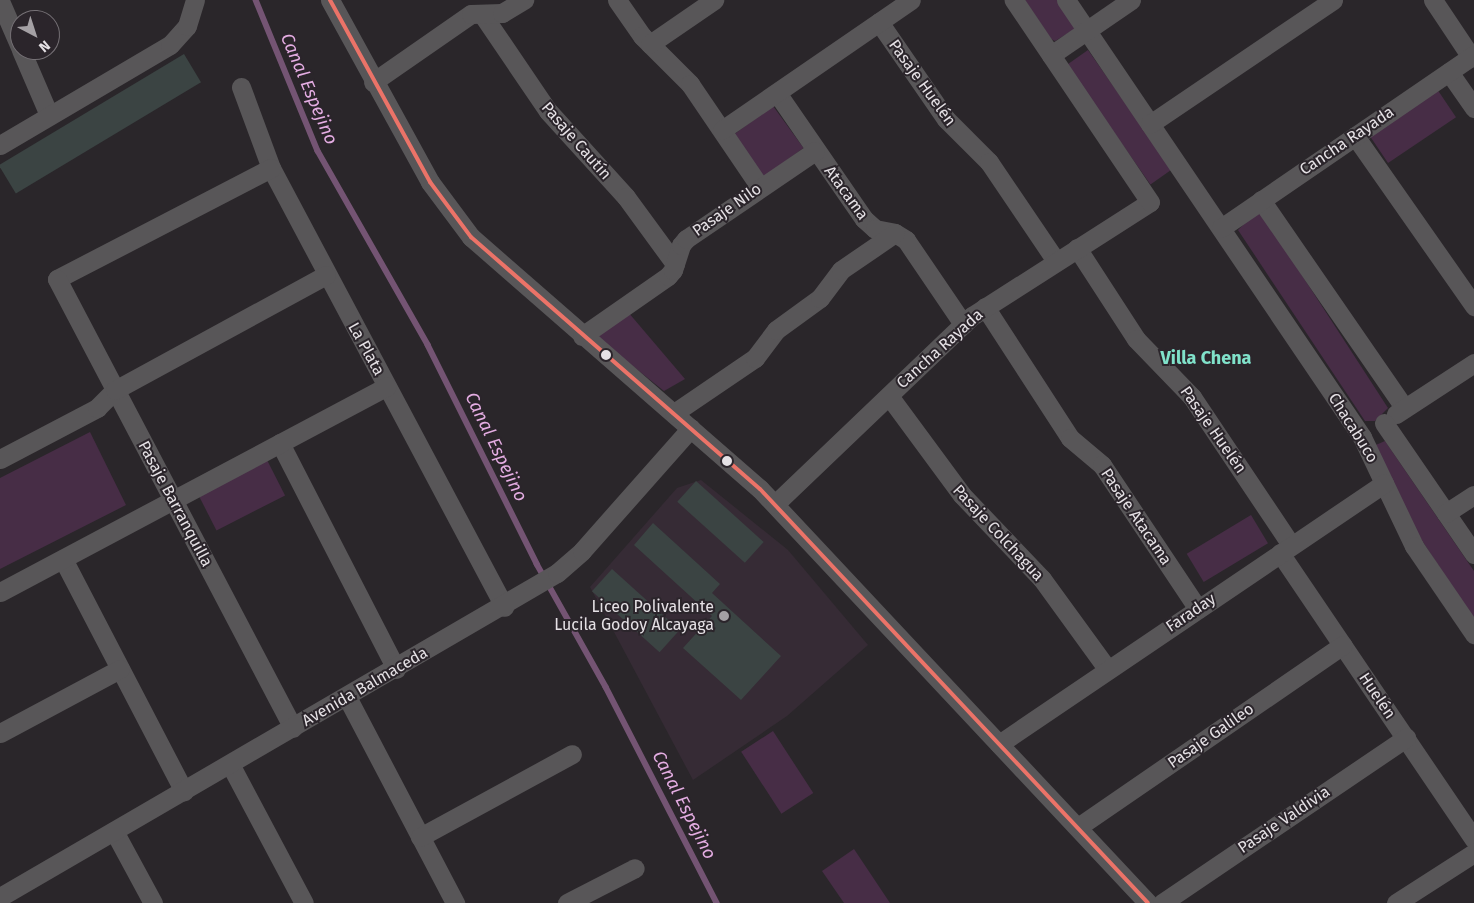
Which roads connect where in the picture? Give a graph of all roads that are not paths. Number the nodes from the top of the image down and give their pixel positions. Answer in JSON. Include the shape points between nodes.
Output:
{"nodes":[{"id":1,"x":330,"y":0,"type":"edge"},
{"id":2,"x":524,"y":0,"type":"edge"},
{"id":3,"x":617,"y":0,"type":"edge"},
{"id":4,"x":714,"y":0,"type":"edge"},
{"id":5,"x":911,"y":0,"type":"edge"},
{"id":6,"x":1014,"y":0,"type":"edge"},
{"id":7,"x":1066,"y":0,"type":"edge"},
{"id":8,"x":1131,"y":0,"type":"edge"},
{"id":9,"x":1333,"y":0,"type":"edge"},
{"id":10,"x":1433,"y":0,"type":"edge"},
{"id":11,"x":0,"y":1,"type":"edge"},
{"id":12,"x":195,"y":1,"type":"edge"},
{"id":13,"x":482,"y":14,"type":"junction"},
{"id":14,"x":879,"y":22,"type":"junction"},
{"id":15,"x":10,"y":23,"type":"edge"},
{"id":16,"x":1087,"y":30,"type":"junction"},
{"id":17,"x":650,"y":44,"type":"junction"},
{"id":18,"x":1051,"y":55,"type":"junction"},
{"id":19,"x":1473,"y":56,"type":"edge"},
{"id":20,"x":26,"y":60,"type":"edge"},
{"id":21,"x":1449,"y":72,"type":"junction"},
{"id":22,"x":373,"y":82,"type":"junction"},
{"id":23,"x":240,"y":87,"type":"dead end"},
{"id":24,"x":777,"y":92,"type":"junction"},
{"id":25,"x":1474,"y":108,"type":"edge"},
{"id":26,"x":50,"y":115,"type":"junction"},
{"id":27,"x":1150,"y":124,"type":"junction"},
{"id":28,"x":722,"y":130,"type":"junction"},
{"id":29,"x":1355,"y":136,"type":"junction"},
{"id":30,"x":0,"y":145,"type":"edge"},
{"id":31,"x":815,"y":151,"type":"junction"},
{"id":32,"x":271,"y":168,"type":"junction"},
{"id":33,"x":760,"y":187,"type":"junction"},
{"id":34,"x":1261,"y":200,"type":"junction"},
{"id":35,"x":1221,"y":228,"type":"junction"},
{"id":36,"x":895,"y":233,"type":"junction"},
{"id":37,"x":1077,"y":248,"type":"junction"},
{"id":38,"x":1056,"y":261,"type":"junction"},
{"id":39,"x":675,"y":264,"type":"junction"},
{"id":40,"x":326,"y":275,"type":"junction"},
{"id":41,"x":1474,"y":306,"type":"edge"},
{"id":42,"x":985,"y":308,"type":"junction"},
{"id":43,"x":963,"y":324,"type":"junction"},
{"id":44,"x":582,"y":336,"type":"junction"},
{"id":45,"x":1474,"y":363,"type":"edge"},
{"id":46,"x":387,"y":386,"type":"junction"},
{"id":47,"x":115,"y":390,"type":"junction"},
{"id":48,"x":888,"y":396,"type":"junction"},
{"id":49,"x":1404,"y":407,"type":"junction"},
{"id":50,"x":674,"y":413,"type":"junction"},
{"id":51,"x":1384,"y":423,"type":"junction"},
{"id":52,"x":691,"y":428,"type":"junction"},
{"id":53,"x":1362,"y":437,"type":"junction"},
{"id":54,"x":280,"y":443,"type":"junction"},
{"id":55,"x":0,"y":459,"type":"edge"},
{"id":56,"x":1384,"y":483,"type":"junction"},
{"id":57,"x":1474,"y":495,"type":"edge"},
{"id":58,"x":174,"y":501,"type":"junction"},
{"id":59,"x":775,"y":504,"type":"junction"},
{"id":60,"x":1446,"y":513,"type":"junction"},
{"id":61,"x":1286,"y":549,"type":"junction"},
{"id":62,"x":1474,"y":554,"type":"edge"},
{"id":63,"x":63,"y":559,"type":"junction"},
{"id":64,"x":0,"y":592,"type":"edge"},
{"id":65,"x":504,"y":606,"type":"junction"},
{"id":66,"x":1198,"y":608,"type":"junction"},
{"id":67,"x":1474,"y":634,"type":"edge"},
{"id":68,"x":1343,"y":645,"type":"junction"},
{"id":69,"x":396,"y":669,"type":"junction"},
{"id":70,"x":120,"y":670,"type":"junction"},
{"id":71,"x":1108,"y":670,"type":"junction"},
{"id":72,"x":347,"y":697,"type":"junction"},
{"id":73,"x":293,"y":728,"type":"junction"},
{"id":74,"x":0,"y":733,"type":"edge"},
{"id":75,"x":1406,"y":738,"type":"junction"},
{"id":76,"x":999,"y":744,"type":"junction"},
{"id":77,"x":572,"y":754,"type":"dead end"},
{"id":78,"x":230,"y":764,"type":"junction"},
{"id":79,"x":184,"y":791,"type":"junction"},
{"id":80,"x":1078,"y":827,"type":"junction"},
{"id":81,"x":114,"y":831,"type":"junction"},
{"id":82,"x":420,"y":837,"type":"junction"},
{"id":83,"x":1474,"y":839,"type":"edge"},
{"id":84,"x":1474,"y":853,"type":"edge"},
{"id":85,"x":635,"y":868,"type":"dead end"},
{"id":86,"x":0,"y":897,"type":"edge"},
{"id":87,"x":153,"y":903,"type":"edge"},
{"id":88,"x":304,"y":903,"type":"edge"},
{"id":89,"x":455,"y":903,"type":"edge"},
{"id":90,"x":566,"y":903,"type":"edge"},
{"id":91,"x":1148,"y":903,"type":"edge"},
{"id":92,"x":1162,"y":903,"type":"edge"},
{"id":93,"x":1396,"y":903,"type":"edge"}],
"edges":[{"from":1,"to":22,"type":"street"},
{"from":2,"to":13,"type":"street","via":[[502,13]]},
{"from":3,"to":17,"type":"street"},
{"from":4,"to":17,"type":"street"},
{"from":5,"to":14,"type":"street"},
{"from":6,"to":18,"type":"street"},
{"from":7,"to":16,"type":"street","name":"Chacabuco"},
{"from":8,"to":16,"type":"street"},
{"from":9,"to":27,"type":"street"},
{"from":10,"to":19,"type":"street"},
{"from":11,"to":15,"type":"street"},
{"from":12,"to":26,"type":"street","via":[[187,26],[170,45]]},
{"from":13,"to":22,"type":"street","via":[[471,14]]},
{"from":13,"to":39,"type":"street","name":"Pasaje Cautín","via":[[548,111],[626,197]]},
{"from":14,"to":24,"type":"street"},
{"from":14,"to":38,"type":"street","name":"Pasaje Huelén","via":[[946,119],[989,162]]},
{"from":16,"to":18,"type":"street"},
{"from":16,"to":27,"type":"street","name":"Chacabuco"},
{"from":17,"to":28,"type":"street","via":[[680,72]]},
{"from":18,"to":37,"type":"street","name":"Cancha Rayada","via":[[1150,202]]},
{"from":19,"to":21,"type":"street","name":"Cancha Rayada"},
{"from":20,"to":26,"type":"street"},
{"from":21,"to":25,"type":"street"},
{"from":21,"to":29,"type":"street","name":"Cancha Rayada"},
{"from":22,"to":44,"type":"street","via":[[448,210],[494,260]]},
{"from":23,"to":32,"type":"street","name":"La Plata"},
{"from":24,"to":28,"type":"street"},
{"from":24,"to":31,"type":"street","name":"Atacama"},
{"from":26,"to":30,"type":"street"},
{"from":27,"to":35,"type":"street","name":"Chacabuco"},
{"from":28,"to":33,"type":"street"},
{"from":29,"to":34,"type":"street","name":"Cancha Rayada"},
{"from":29,"to":41,"type":"street"},
{"from":31,"to":33,"type":"street","name":"Pasaje Nilo"},
{"from":31,"to":36,"type":"street","name":"Atacama","via":[[868,225]]},
{"from":32,"to":40,"type":"street","name":"La Plata"},
{"from":32,"to":47,"type":"street","name":"Pasaje Barranquilla","via":[[57,279]]},
{"from":33,"to":39,"type":"street","name":"Pasaje Nilo","via":[[686,239],[681,244]]},
{"from":34,"to":35,"type":"street","name":"Cancha Rayada"},
{"from":34,"to":49,"type":"street"},
{"from":35,"to":53,"type":"street","name":"Chacabuco"},
{"from":36,"to":43,"type":"street","name":"Atacama","via":[[911,246]]},
{"from":36,"to":50,"type":"street","via":[[841,270],[820,298],[776,330],[755,358]]},
{"from":37,"to":38,"type":"street","name":"Cancha Rayada"},
{"from":37,"to":61,"type":"street","name":"Pasaje Huelén","via":[[1136,339],[1192,397]]},
{"from":38,"to":42,"type":"street","name":"Cancha Rayada"},
{"from":39,"to":44,"type":"street","name":"Pasaje Nilo","via":[[668,276]]},
{"from":40,"to":46,"type":"street","name":"La Plata"},
{"from":40,"to":47,"type":"street"},
{"from":42,"to":43,"type":"street","name":"Cancha Rayada"},
{"from":42,"to":66,"type":"street","name":"Pasaje Atacama","via":[[1070,438],[1102,465]]},
{"from":43,"to":48,"type":"street","name":"Cancha Rayada"},
{"from":44,"to":50,"type":"street"},
{"from":45,"to":49,"type":"street"},
{"from":46,"to":54,"type":"street"},
{"from":46,"to":65,"type":"street","name":"La Plata"},
{"from":47,"to":55,"type":"street","via":[[97,408]]},
{"from":47,"to":58,"type":"street","name":"Pasaje Barranquilla"},
{"from":48,"to":59,"type":"street","name":"Cancha Rayada"},
{"from":48,"to":71,"type":"street","name":"Pasaje Colchagua","via":[[962,495],[1042,579]]},
{"from":49,"to":51,"type":"street"},
{"from":50,"to":52,"type":"street"},
{"from":51,"to":53,"type":"street"},
{"from":51,"to":60,"type":"street","name":"Chacabuco"},
{"from":52,"to":59,"type":"street"},
{"from":52,"to":65,"type":"street","name":"Avenida Balmaceda","via":[[582,551],[557,573]]},
{"from":53,"to":56,"type":"street","name":"Chacabuco"},
{"from":54,"to":58,"type":"street"},
{"from":54,"to":69,"type":"street"},
{"from":56,"to":61,"type":"street","name":"Faraday"},
{"from":56,"to":67,"type":"street","name":"Chacabuco","via":[[1414,546]]},
{"from":57,"to":60,"type":"street"},
{"from":58,"to":63,"type":"street"},
{"from":58,"to":73,"type":"street","name":"Pasaje Barranquilla"},
{"from":59,"to":76,"type":"street"},
{"from":60,"to":62,"type":"street","name":"Chacabuco"},
{"from":61,"to":66,"type":"street","name":"Faraday"},
{"from":61,"to":68,"type":"street","name":"Huelén"},
{"from":63,"to":64,"type":"street"},
{"from":63,"to":70,"type":"street"},
{"from":65,"to":69,"type":"street","name":"Avenida Balmaceda"},
{"from":66,"to":71,"type":"street","name":"Faraday"},
{"from":68,"to":75,"type":"street","name":"Huelén"},
{"from":68,"to":80,"type":"street","name":"Pasaje Galileo"},
{"from":69,"to":72,"type":"street","name":"Avenida Balmaceda"},
{"from":70,"to":74,"type":"street"},
{"from":70,"to":79,"type":"street"},
{"from":71,"to":76,"type":"street","name":"Faraday"},
{"from":72,"to":73,"type":"street","name":"Avenida Balmaceda"},
{"from":72,"to":82,"type":"street"},
{"from":73,"to":78,"type":"street","name":"Avenida Balmaceda"},
{"from":75,"to":83,"type":"street","name":"Huelén"},
{"from":75,"to":92,"type":"street","name":"Pasaje Valdivia"},
{"from":76,"to":80,"type":"street"},
{"from":77,"to":82,"type":"street"},
{"from":78,"to":79,"type":"street","name":"Avenida Balmaceda"},
{"from":78,"to":88,"type":"street"},
{"from":79,"to":81,"type":"street","name":"Avenida Balmaceda"},
{"from":80,"to":91,"type":"street"},
{"from":81,"to":86,"type":"street","name":"Avenida Balmaceda"},
{"from":81,"to":87,"type":"street"},
{"from":82,"to":89,"type":"street"},
{"from":84,"to":93,"type":"street"},
{"from":85,"to":90,"type":"street"}]}
